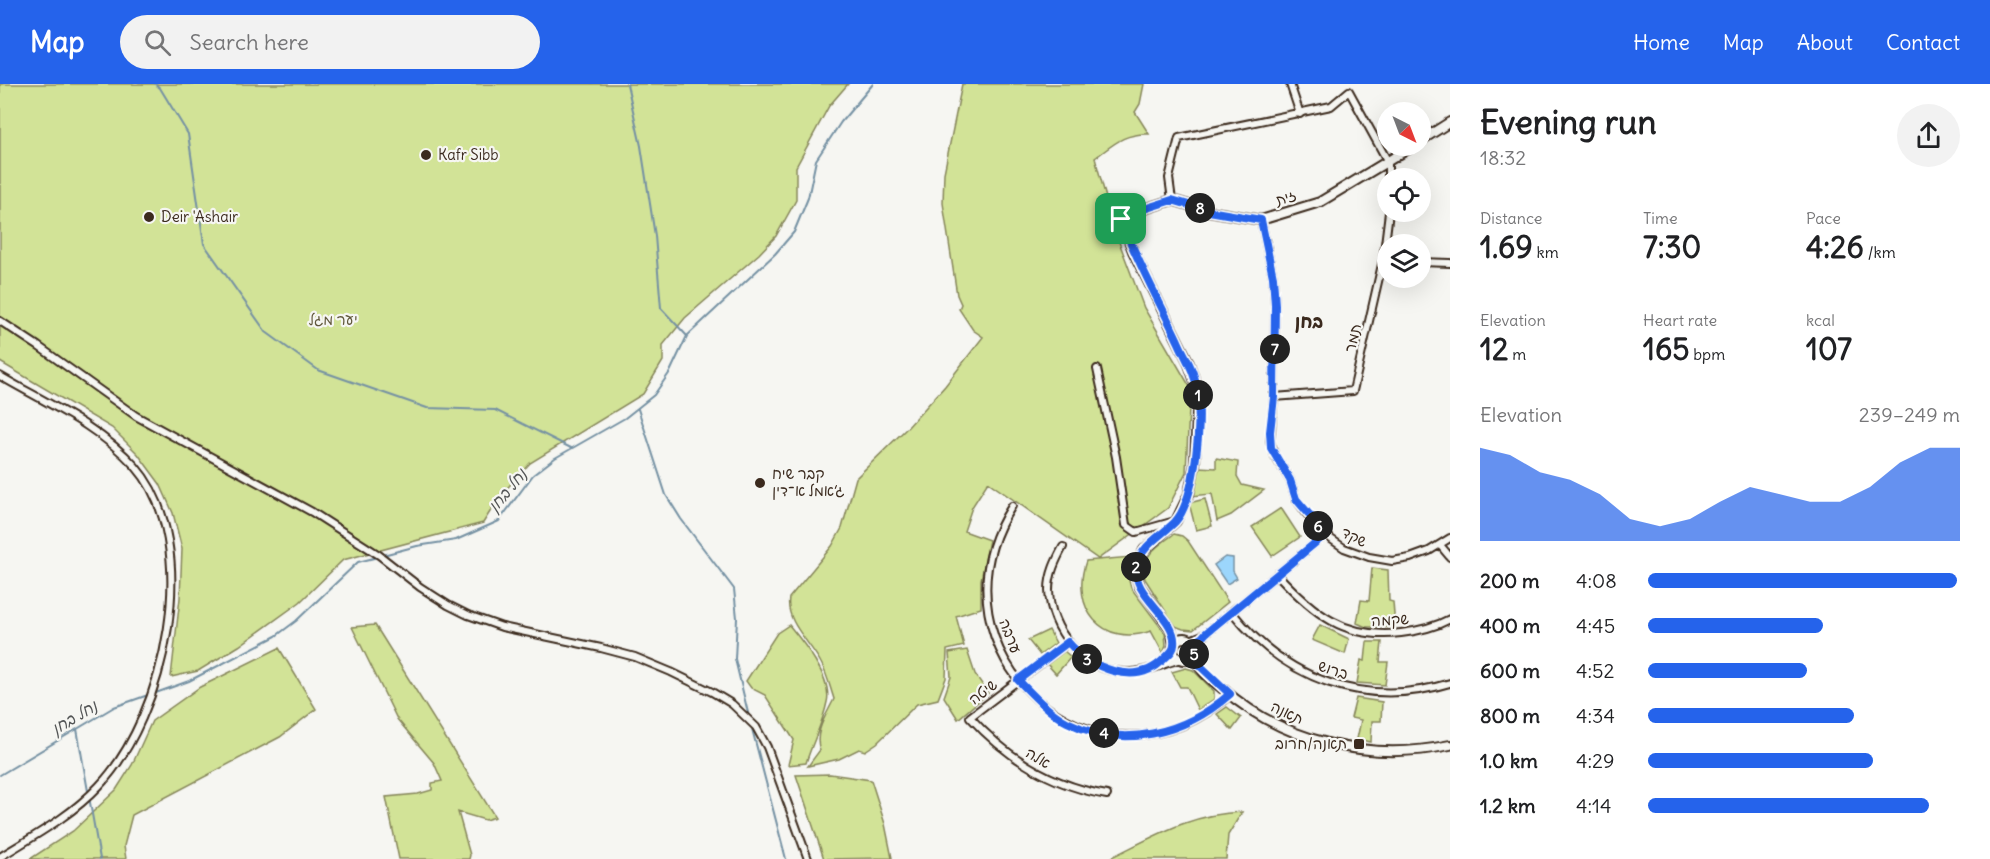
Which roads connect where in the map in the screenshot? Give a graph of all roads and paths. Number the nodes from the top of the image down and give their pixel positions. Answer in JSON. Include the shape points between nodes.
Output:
{"nodes":[{"id":1,"x":1290,"y":84,"type":"edge"},
{"id":2,"x":1352,"y":84,"type":"edge"},
{"id":3,"x":1349,"y":91,"type":"junction"},
{"id":4,"x":1300,"y":114,"type":"junction"},
{"id":5,"x":1450,"y":122,"type":"edge"},
{"id":6,"x":1431,"y":134,"type":"edge"},
{"id":7,"x":1397,"y":156,"type":"edge"},
{"id":8,"x":1388,"y":162,"type":"junction"},
{"id":9,"x":1388,"y":168,"type":"edge"},
{"id":10,"x":1172,"y":200,"type":"junction"},
{"id":11,"x":1261,"y":220,"type":"junction"},
{"id":12,"x":1431,"y":262,"type":"edge"},
{"id":13,"x":1450,"y":263,"type":"edge"},
{"id":14,"x":1378,"y":288,"type":"edge"},
{"id":15,"x":0,"y":321,"type":"edge"},
{"id":16,"x":1097,"y":369,"type":"dead end"},
{"id":17,"x":0,"y":376,"type":"edge"},
{"id":18,"x":1274,"y":397,"type":"junction"},
{"id":19,"x":1012,"y":506,"type":"dead end"},
{"id":20,"x":1176,"y":521,"type":"junction"},
{"id":21,"x":1326,"y":534,"type":"junction"},
{"id":22,"x":1450,"y":538,"type":"edge"},
{"id":23,"x":1440,"y":545,"type":"junction"},
{"id":24,"x":1063,"y":547,"type":"dead end"},
{"id":25,"x":1450,"y":557,"type":"edge"},
{"id":26,"x":1277,"y":574,"type":"junction"},
{"id":27,"x":1232,"y":612,"type":"junction"},
{"id":28,"x":1450,"y":619,"type":"edge"},
{"id":29,"x":1171,"y":630,"type":"junction"},
{"id":30,"x":1206,"y":633,"type":"junction"},
{"id":31,"x":1187,"y":639,"type":"junction"},
{"id":32,"x":1068,"y":642,"type":"junction"},
{"id":33,"x":1174,"y":647,"type":"junction"},
{"id":34,"x":1194,"y":651,"type":"junction"},
{"id":35,"x":1184,"y":659,"type":"junction"},
{"id":36,"x":1157,"y":666,"type":"junction"},
{"id":37,"x":1200,"y":666,"type":"junction"},
{"id":38,"x":1018,"y":680,"type":"junction"},
{"id":39,"x":1450,"y":683,"type":"edge"},
{"id":40,"x":1230,"y":694,"type":"junction"},
{"id":41,"x":970,"y":717,"type":"joint"},
{"id":42,"x":1450,"y":745,"type":"edge"},
{"id":43,"x":1107,"y":795,"type":"dead end"},
{"id":44,"x":0,"y":857,"type":"edge"},
{"id":45,"x":808,"y":859,"type":"edge"}],
"edges":[{"from":1,"to":4,"type":"street"},
{"from":2,"to":3,"type":"street"},
{"from":3,"to":4,"type":"street","via":[[1331,106]]},
{"from":3,"to":8,"type":"street"},
{"from":4,"to":10,"type":"street","via":[[1179,138],[1169,178]]},
{"from":5,"to":6,"type":"street"},
{"from":7,"to":8,"type":"street","name":"זית"},
{"from":8,"to":9,"type":"street"},
{"from":8,"to":11,"type":"street","name":"זית","via":[[1320,202]]},
{"from":10,"to":11,"type":"street","name":"זית"},
{"from":10,"to":20,"type":"street","via":[[1121,219],[1133,252],[1188,361],[1197,390],[1194,475]]},
{"from":11,"to":18,"type":"street","name":"שקד","via":[[1275,298]]},
{"from":12,"to":13,"type":"street"},
{"from":14,"to":18,"type":"street","name":"תמר","via":[[1353,391]]},
{"from":15,"to":45,"type":"street","via":[[136,416],[312,512],[448,605],[502,627],[635,657],[732,704],[749,718],[767,747]]},
{"from":16,"to":20,"type":"street","via":[[1126,525],[1136,532]]},
{"from":17,"to":44,"type":"street","via":[[75,418],[135,467],[160,511],[171,577],[170,612],[157,683],[120,761],[82,802]]},
{"from":18,"to":21,"type":"street","name":"שקד","via":[[1271,448],[1296,499]]},
{"from":19,"to":38,"type":"street","name":"ערבה","via":[[993,546],[987,588],[995,638]]},
{"from":20,"to":29,"type":"street","via":[[1144,549],[1135,570],[1140,587]]},
{"from":21,"to":23,"type":"street","name":"שקד","via":[[1352,552],[1389,561],[1417,556]]},
{"from":21,"to":26,"type":"street"},
{"from":22,"to":23,"type":"street","name":"שקד"},
{"from":23,"to":25,"type":"street"},
{"from":24,"to":32,"type":"street","via":[[1052,570],[1049,591],[1053,613]]},
{"from":26,"to":27,"type":"street"},
{"from":26,"to":28,"type":"street","name":"שקמה","via":[[1315,611],[1354,631],[1390,634],[1427,628]]},
{"from":27,"to":30,"type":"street"},
{"from":27,"to":39,"type":"street","name":"ברוש","via":[[1274,654],[1305,674],[1332,684],[1390,693]]},
{"from":29,"to":31,"type":"street"},
{"from":29,"to":33,"type":"street"},
{"from":30,"to":31,"type":"street"},
{"from":30,"to":34,"type":"street"},
{"from":31,"to":33,"type":"street","via":[[1178,640]]},
{"from":31,"to":34,"type":"street"},
{"from":32,"to":36,"type":"street","via":[[1086,659],[1108,670],[1131,673]]},
{"from":32,"to":38,"type":"street","name":"שיטה"},
{"from":33,"to":35,"type":"street","via":[[1175,655]]},
{"from":33,"to":36,"type":"street"},
{"from":34,"to":35,"type":"street"},
{"from":34,"to":37,"type":"street","name":"תאנה"},
{"from":35,"to":36,"type":"street"},
{"from":35,"to":37,"type":"street","name":"תאנה"},
{"from":37,"to":40,"type":"street","name":"תאנה"},
{"from":38,"to":40,"type":"street","name":"ערבה","via":[[1066,721],[1120,735],[1176,729],[1211,711]]},
{"from":38,"to":41,"type":"street","name":"שיטה"},
{"from":40,"to":42,"type":"street","name":"תאנה","via":[[1284,728],[1342,747],[1399,752]]},
{"from":41,"to":43,"type":"street","name":"אלה","via":[[997,744],[1041,775]]}]}
